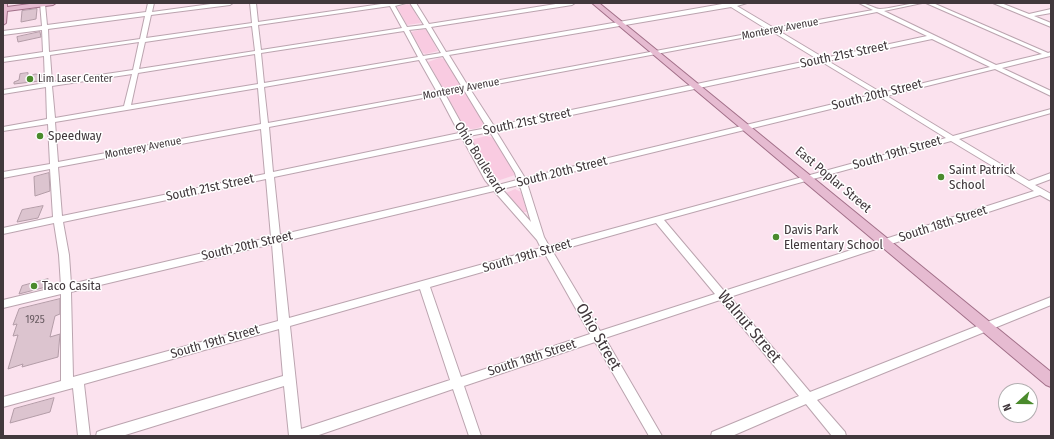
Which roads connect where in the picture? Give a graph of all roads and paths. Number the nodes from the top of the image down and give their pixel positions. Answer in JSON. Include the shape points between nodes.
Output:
{"nodes":[{"id":1,"x":53,"y":3,"type":"edge"},
{"id":2,"x":151,"y":3,"type":"edge"},
{"id":3,"x":230,"y":3,"type":"edge"},
{"id":4,"x":253,"y":3,"type":"edge"},
{"id":5,"x":403,"y":3,"type":"edge"},
{"id":6,"x":413,"y":3,"type":"edge"},
{"id":7,"x":572,"y":3,"type":"edge"},
{"id":8,"x":595,"y":3,"type":"edge"},
{"id":9,"x":744,"y":3,"type":"edge"},
{"id":10,"x":862,"y":3,"type":"edge"},
{"id":11,"x":919,"y":3,"type":"edge"},
{"id":12,"x":929,"y":3,"type":"edge"},
{"id":13,"x":996,"y":3,"type":"edge"},
{"id":14,"x":42,"y":4,"type":"junction"},
{"id":15,"x":391,"y":4,"type":"edge"},
{"id":16,"x":730,"y":4,"type":"edge"},
{"id":17,"x":4,"y":7,"type":"edge"},
{"id":18,"x":878,"y":11,"type":"junction"},
{"id":19,"x":1051,"y":12,"type":"edge"},
{"id":20,"x":149,"y":14,"type":"junction"},
{"id":21,"x":1029,"y":16,"type":"junction"},
{"id":22,"x":3,"y":23,"type":"edge"},
{"id":23,"x":255,"y":24,"type":"junction"},
{"id":24,"x":620,"y":24,"type":"junction"},
{"id":25,"x":1051,"y":25,"type":"edge"},
{"id":26,"x":427,"y":26,"type":"junction"},
{"id":27,"x":44,"y":27,"type":"junction"},
{"id":28,"x":406,"y":29,"type":"junction"},
{"id":29,"x":774,"y":30,"type":"junction"},
{"id":30,"x":3,"y":33,"type":"edge"},
{"id":31,"x":933,"y":37,"type":"junction"},
{"id":32,"x":143,"y":40,"type":"junction"},
{"id":33,"x":258,"y":52,"type":"junction"},
{"id":34,"x":655,"y":53,"type":"junction"},
{"id":35,"x":46,"y":54,"type":"junction"},
{"id":36,"x":445,"y":54,"type":"junction"},
{"id":37,"x":1050,"y":55,"type":"edge"},
{"id":38,"x":422,"y":58,"type":"junction"},
{"id":39,"x":3,"y":60,"type":"edge"},
{"id":40,"x":822,"y":60,"type":"junction"},
{"id":41,"x":995,"y":67,"type":"junction"},
{"id":42,"x":135,"y":71,"type":"junction"},
{"id":43,"x":49,"y":84,"type":"junction"},
{"id":44,"x":262,"y":85,"type":"junction"},
{"id":45,"x":696,"y":86,"type":"junction"},
{"id":46,"x":466,"y":89,"type":"junction"},
{"id":47,"x":3,"y":92,"type":"edge"},
{"id":48,"x":441,"y":93,"type":"junction"},
{"id":49,"x":1051,"y":94,"type":"edge"},
{"id":50,"x":880,"y":95,"type":"junction"},
{"id":51,"x":127,"y":108,"type":"junction"},
{"id":52,"x":1051,"y":111,"type":"edge"},
{"id":53,"x":51,"y":121,"type":"junction"},
{"id":54,"x":266,"y":125,"type":"junction"},
{"id":55,"x":746,"y":128,"type":"junction"},
{"id":56,"x":3,"y":129,"type":"edge"},
{"id":57,"x":492,"y":130,"type":"junction"},
{"id":58,"x":464,"y":136,"type":"junction"},
{"id":59,"x":952,"y":138,"type":"junction"},
{"id":60,"x":54,"y":165,"type":"junction"},
{"id":61,"x":3,"y":175,"type":"edge"},
{"id":62,"x":271,"y":176,"type":"junction"},
{"id":63,"x":1051,"y":176,"type":"edge"},
{"id":64,"x":808,"y":178,"type":"junction"},
{"id":65,"x":523,"y":182,"type":"junction"},
{"id":66,"x":1028,"y":184,"type":"junction"},
{"id":67,"x":495,"y":188,"type":"junction"},
{"id":68,"x":1041,"y":192,"type":"junction"},
{"id":69,"x":1051,"y":198,"type":"edge"},
{"id":70,"x":658,"y":219,"type":"junction"},
{"id":71,"x":58,"y":220,"type":"junction"},
{"id":72,"x":3,"y":231,"type":"edge"},
{"id":73,"x":540,"y":238,"type":"junction"},
{"id":74,"x":277,"y":239,"type":"junction"},
{"id":75,"x":885,"y":243,"type":"junction"},
{"id":76,"x":547,"y":250,"type":"junction"},
{"id":77,"x":424,"y":285,"type":"junction"},
{"id":78,"x":66,"y":289,"type":"junction"},
{"id":79,"x":723,"y":296,"type":"junction"},
{"id":80,"x":1051,"y":301,"type":"edge"},
{"id":81,"x":3,"y":304,"type":"edge"},
{"id":82,"x":284,"y":322,"type":"junction"},
{"id":83,"x":985,"y":327,"type":"junction"},
{"id":84,"x":598,"y":336,"type":"junction"},
{"id":85,"x":290,"y":380,"type":"junction"},
{"id":86,"x":1051,"y":381,"type":"edge"},
{"id":87,"x":72,"y":383,"type":"junction"},
{"id":88,"x":457,"y":383,"type":"junction"},
{"id":89,"x":808,"y":398,"type":"junction"},
{"id":90,"x":3,"y":402,"type":"edge"},
{"id":91,"x":84,"y":436,"type":"edge"},
{"id":92,"x":102,"y":436,"type":"edge"},
{"id":93,"x":297,"y":436,"type":"edge"},
{"id":94,"x":475,"y":436,"type":"edge"},
{"id":95,"x":656,"y":436,"type":"edge"},
{"id":96,"x":717,"y":436,"type":"edge"},
{"id":97,"x":840,"y":436,"type":"edge"}],
"edges":[{"from":1,"to":14,"type":"main road"},
{"from":2,"to":20,"type":"street"},
{"from":3,"to":20,"type":"street"},
{"from":4,"to":23,"type":"street"},
{"from":5,"to":15,"type":"street"},
{"from":6,"to":26,"type":"street","name":"Ohio Boulevard"},
{"from":7,"to":26,"type":"street"},
{"from":8,"to":24,"type":"main road","name":"East Poplar Street"},
{"from":9,"to":16,"type":"street"},
{"from":10,"to":18,"type":"street"},
{"from":11,"to":18,"type":"street","name":"Monterey Avenue"},
{"from":12,"to":37,"type":"street"},
{"from":13,"to":21,"type":"street"},
{"from":14,"to":17,"type":"main road"},
{"from":14,"to":27,"type":"street"},
{"from":15,"to":23,"type":"street"},
{"from":15,"to":28,"type":"street","name":"Ohio Boulevard"},
{"from":16,"to":24,"type":"street"},
{"from":16,"to":29,"type":"street"},
{"from":17,"to":22,"type":"main road"},
{"from":18,"to":29,"type":"street","name":"Monterey Avenue"},
{"from":18,"to":31,"type":"street"},
{"from":19,"to":21,"type":"street"},
{"from":20,"to":27,"type":"street"},
{"from":20,"to":32,"type":"street"},
{"from":21,"to":25,"type":"street"},
{"from":23,"to":32,"type":"street"},
{"from":23,"to":33,"type":"street"},
{"from":24,"to":34,"type":"main road","name":"East Poplar Street"},
{"from":24,"to":36,"type":"street"},
{"from":26,"to":28,"type":"street"},
{"from":26,"to":36,"type":"street","name":"Ohio Boulevard"},
{"from":27,"to":30,"type":"street"},
{"from":27,"to":35,"type":"street"},
{"from":28,"to":33,"type":"street"},
{"from":28,"to":38,"type":"street","name":"Ohio Boulevard"},
{"from":29,"to":34,"type":"street","name":"Monterey Avenue"},
{"from":29,"to":40,"type":"street"},
{"from":31,"to":40,"type":"street","name":"South 21st Street"},
{"from":31,"to":41,"type":"street"},
{"from":32,"to":35,"type":"street"},
{"from":32,"to":42,"type":"street"},
{"from":33,"to":42,"type":"street"},
{"from":33,"to":44,"type":"street"},
{"from":34,"to":45,"type":"main road","name":"East Poplar Street"},
{"from":34,"to":46,"type":"street","name":"Monterey Avenue"},
{"from":35,"to":39,"type":"street"},
{"from":35,"to":43,"type":"street"},
{"from":36,"to":38,"type":"street"},
{"from":36,"to":46,"type":"street","name":"Ohio Boulevard"},
{"from":37,"to":41,"type":"street","name":"South 20th Street"},
{"from":38,"to":44,"type":"street"},
{"from":38,"to":48,"type":"street","name":"Ohio Boulevard"},
{"from":40,"to":45,"type":"street","name":"South 21st Street"},
{"from":40,"to":50,"type":"street"},
{"from":41,"to":49,"type":"street"},
{"from":41,"to":50,"type":"street","name":"South 20th Street"},
{"from":42,"to":43,"type":"street"},
{"from":42,"to":51,"type":"street"},
{"from":43,"to":47,"type":"street"},
{"from":43,"to":53,"type":"street"},
{"from":44,"to":51,"type":"street"},
{"from":44,"to":54,"type":"street"},
{"from":45,"to":55,"type":"main road","name":"East Poplar Street"},
{"from":45,"to":57,"type":"street","name":"South 21st Street"},
{"from":46,"to":48,"type":"street","name":"Monterey Avenue"},
{"from":46,"to":57,"type":"street","name":"Ohio Boulevard"},
{"from":48,"to":54,"type":"street","name":"Monterey Avenue"},
{"from":48,"to":58,"type":"street","name":"Ohio Boulevard"},
{"from":50,"to":55,"type":"street","name":"South 20th Street"},
{"from":50,"to":59,"type":"street"},
{"from":51,"to":53,"type":"street"},
{"from":52,"to":59,"type":"street","name":"South 19th Street"},
{"from":53,"to":56,"type":"street"},
{"from":53,"to":60,"type":"street"},
{"from":54,"to":60,"type":"street","name":"Monterey Avenue"},
{"from":54,"to":62,"type":"street"},
{"from":55,"to":64,"type":"main road","name":"East Poplar Street"},
{"from":55,"to":65,"type":"street","name":"South 20th Street"},
{"from":57,"to":58,"type":"street","name":"South 21st Street"},
{"from":57,"to":65,"type":"street","name":"Ohio Boulevard"},
{"from":58,"to":62,"type":"street","name":"South 21st Street"},
{"from":58,"to":67,"type":"street","name":"Ohio Boulevard"},
{"from":59,"to":64,"type":"street","name":"South 19th Street"},
{"from":59,"to":66,"type":"street"},
{"from":60,"to":61,"type":"street","name":"Monterey Avenue"},
{"from":60,"to":71,"type":"street"},
{"from":62,"to":71,"type":"street","name":"South 21st Street"},
{"from":62,"to":74,"type":"street"},
{"from":63,"to":66,"type":"street"},
{"from":64,"to":70,"type":"street","name":"South 19th Street"},
{"from":64,"to":75,"type":"main road","name":"East Poplar Street"},
{"from":65,"to":67,"type":"street","name":"South 20th Street"},
{"from":65,"to":73,"type":"street","name":"Ohio Boulevard"},
{"from":66,"to":68,"type":"street"},
{"from":67,"to":73,"type":"street","name":"Ohio Boulevard"},
{"from":67,"to":74,"type":"street","name":"South 20th Street"},
{"from":68,"to":69,"type":"street"},
{"from":68,"to":75,"type":"street","name":"South 18th Street"},
{"from":70,"to":76,"type":"street","name":"South 19th Street"},
{"from":70,"to":79,"type":"street","name":"Walnut Street"},
{"from":71,"to":72,"type":"street","name":"South 21st Street"},
{"from":71,"to":78,"type":"street"},
{"from":73,"to":76,"type":"street","name":"Ohio Street"},
{"from":74,"to":78,"type":"street","name":"South 20th Street"},
{"from":74,"to":82,"type":"street"},
{"from":75,"to":79,"type":"street","name":"South 18th Street"},
{"from":75,"to":83,"type":"main road","name":"East Poplar Street"},
{"from":76,"to":77,"type":"street","name":"South 19th Street"},
{"from":76,"to":84,"type":"street","name":"Ohio Street"},
{"from":77,"to":82,"type":"street","name":"South 19th Street"},
{"from":77,"to":88,"type":"street"},
{"from":78,"to":81,"type":"street","name":"South 20th Street"},
{"from":78,"to":87,"type":"street"},
{"from":79,"to":84,"type":"street","name":"South 18th Street"},
{"from":79,"to":89,"type":"street","name":"Walnut Street"},
{"from":80,"to":83,"type":"street"},
{"from":82,"to":85,"type":"street"},
{"from":82,"to":87,"type":"street","name":"South 19th Street"},
{"from":83,"to":86,"type":"main road","name":"East Poplar Street"},
{"from":83,"to":89,"type":"street"},
{"from":84,"to":88,"type":"street","name":"South 18th Street"},
{"from":84,"to":95,"type":"street","name":"Ohio Street"},
{"from":85,"to":92,"type":"street"},
{"from":85,"to":93,"type":"street"},
{"from":87,"to":90,"type":"street","name":"South 19th Street"},
{"from":87,"to":91,"type":"street"},
{"from":88,"to":93,"type":"street","name":"South 18th Street"},
{"from":88,"to":94,"type":"street"},
{"from":89,"to":96,"type":"street"},
{"from":89,"to":97,"type":"street","name":"Walnut Street"}]}
